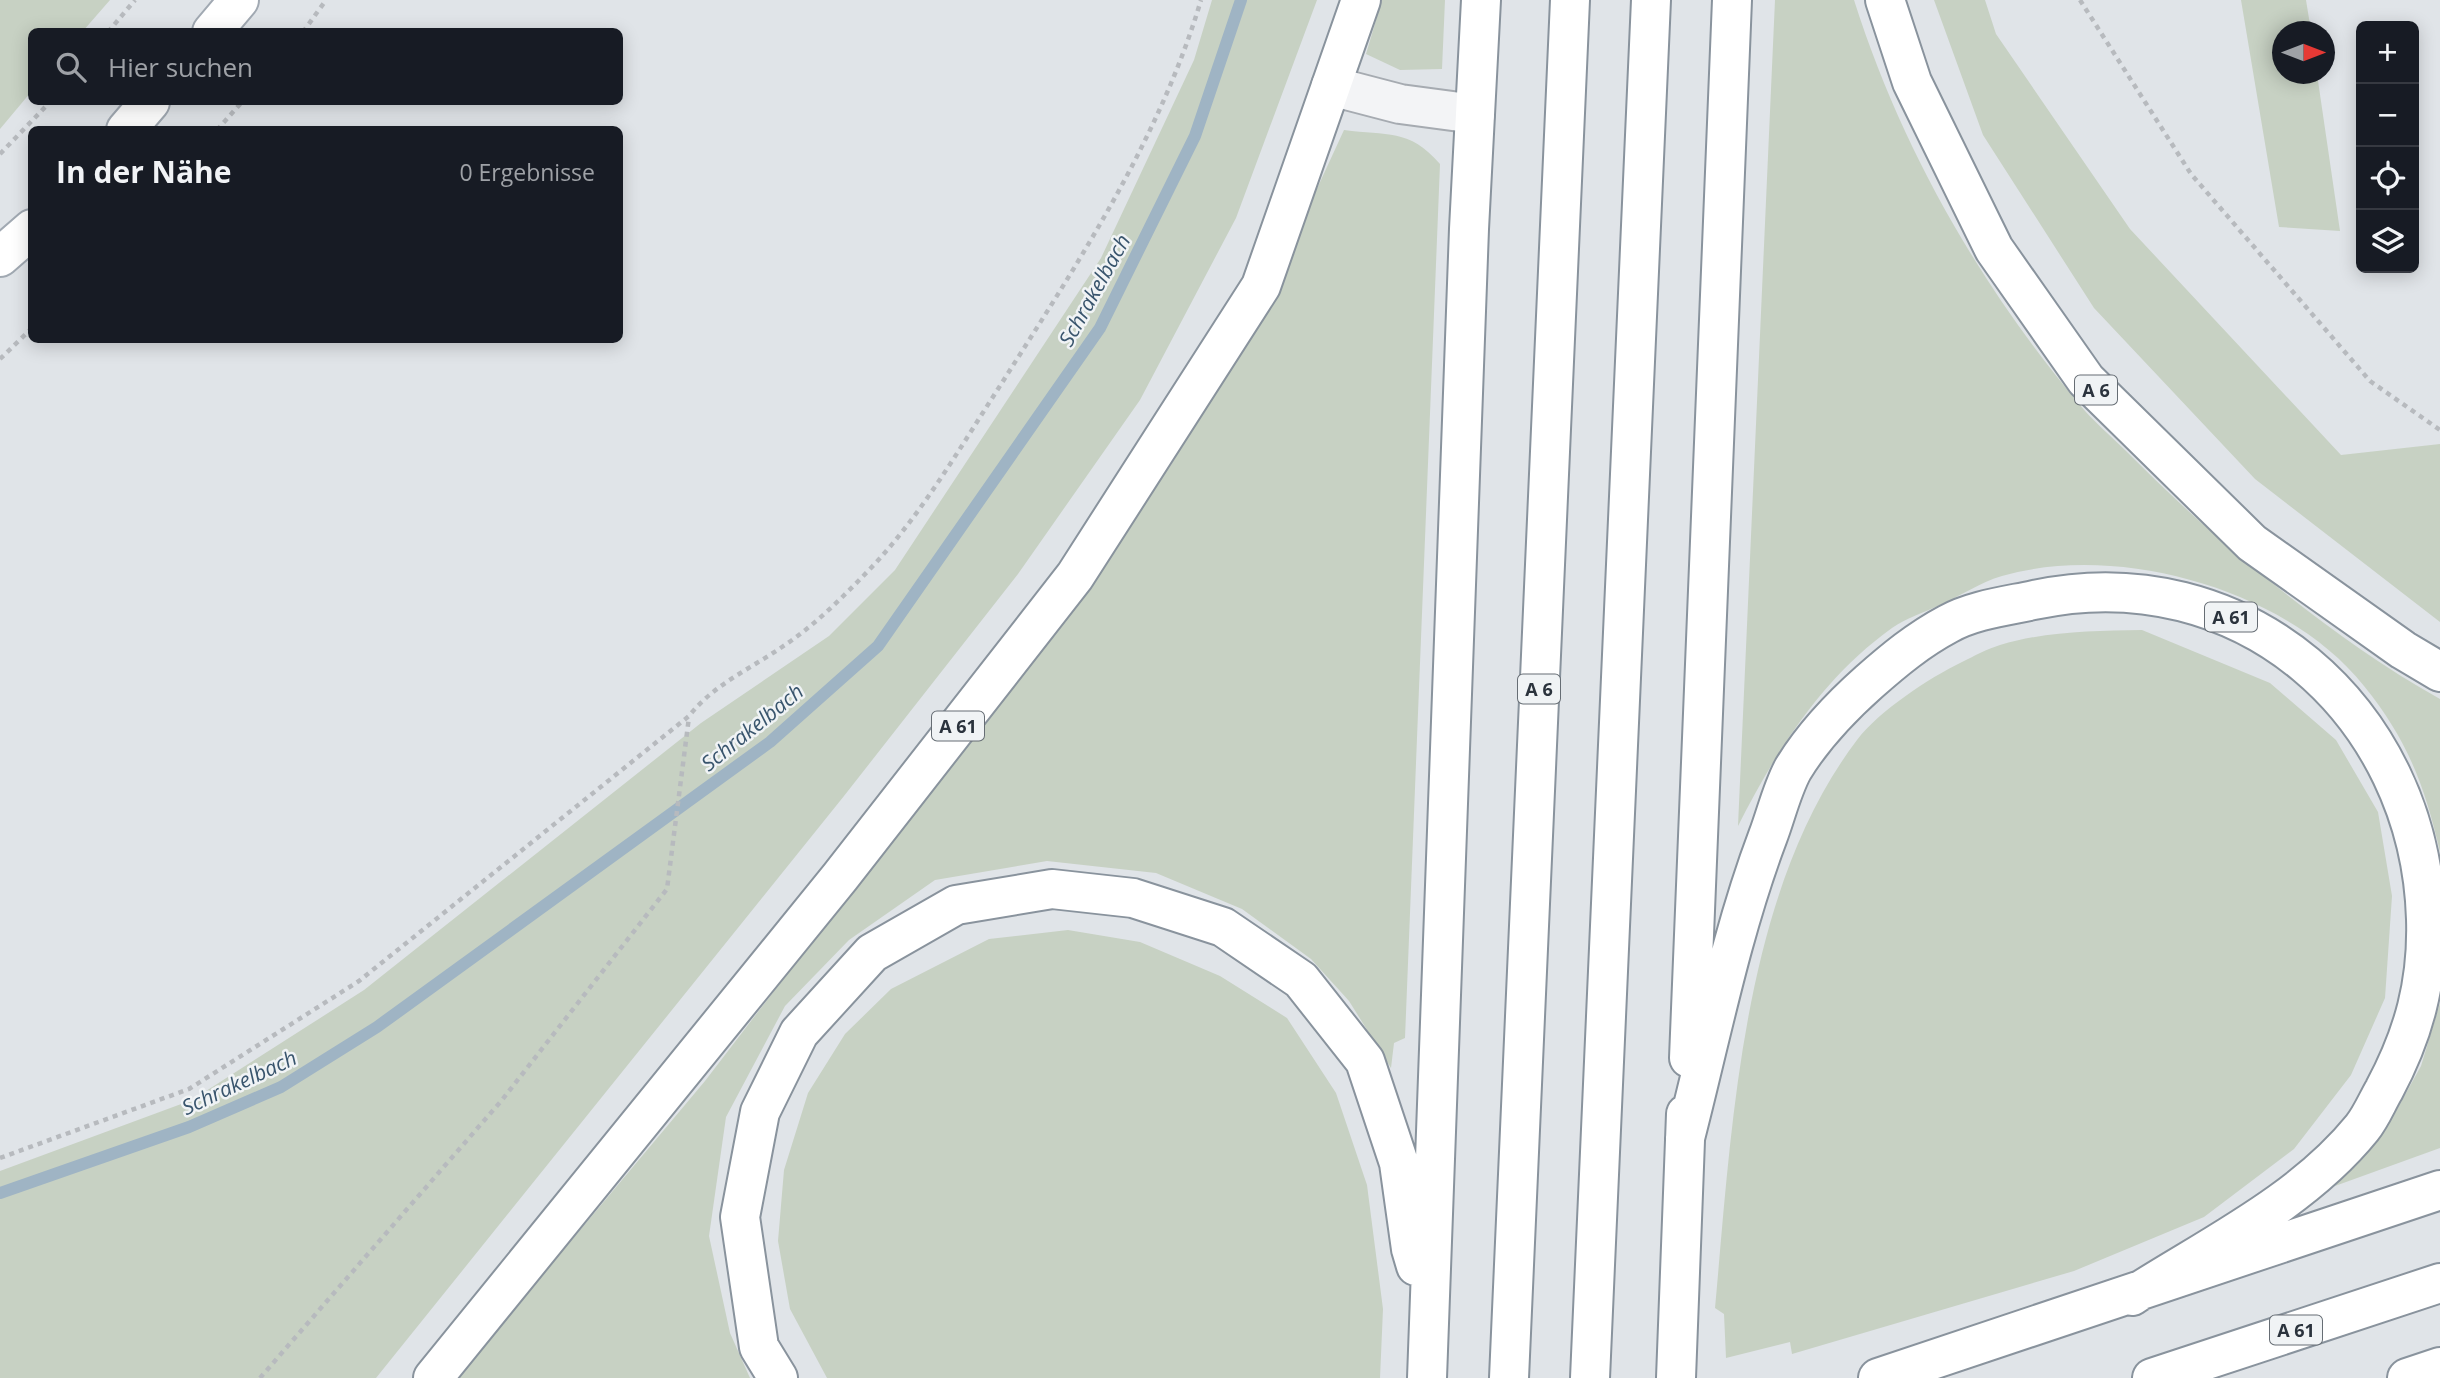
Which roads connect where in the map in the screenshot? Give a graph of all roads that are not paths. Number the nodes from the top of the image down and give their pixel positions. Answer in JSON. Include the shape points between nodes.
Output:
{"nodes":[{"id":1,"x":239,"y":0,"type":"edge"},
{"id":2,"x":1361,"y":0,"type":"edge"},
{"id":3,"x":1480,"y":0,"type":"edge"},
{"id":4,"x":1570,"y":0,"type":"edge"},
{"id":5,"x":1651,"y":0,"type":"edge"},
{"id":6,"x":1732,"y":0,"type":"edge"},
{"id":7,"x":1885,"y":0,"type":"edge"},
{"id":8,"x":215,"y":28,"type":"edge"},
{"id":9,"x":1331,"y":86,"type":"junction"},
{"id":10,"x":147,"y":105,"type":"edge"},
{"id":11,"x":1475,"y":114,"type":"junction"},
{"id":12,"x":129,"y":126,"type":"edge"},
{"id":13,"x":28,"y":232,"type":"edge"},
{"id":14,"x":0,"y":257,"type":"edge"},
{"id":15,"x":2440,"y":672,"type":"edge"},
{"id":16,"x":1685,"y":1138,"type":"junction"},
{"id":17,"x":2440,"y":1190,"type":"edge"},
{"id":18,"x":2440,"y":1283,"type":"edge"},
{"id":19,"x":2132,"y":1296,"type":"junction"},
{"id":20,"x":1430,"y":1308,"type":"junction"},
{"id":21,"x":2440,"y":1367,"type":"edge"},
{"id":22,"x":433,"y":1378,"type":"edge"},
{"id":23,"x":778,"y":1378,"type":"edge"},
{"id":24,"x":1427,"y":1378,"type":"edge"},
{"id":25,"x":1509,"y":1378,"type":"edge"},
{"id":26,"x":1590,"y":1378,"type":"edge"},
{"id":27,"x":1676,"y":1378,"type":"edge"},
{"id":28,"x":1878,"y":1378,"type":"edge"},
{"id":29,"x":2152,"y":1378,"type":"edge"},
{"id":30,"x":2407,"y":1378,"type":"edge"}],
"edges":[{"from":1,"to":8,"type":"main road"},
{"from":2,"to":9,"type":"main road","number":"A 61"},
{"from":3,"to":11,"type":"main road"},
{"from":4,"to":25,"type":"main road","number":"A 6"},
{"from":5,"to":26,"type":"main road"},
{"from":6,"to":16,"type":"main road"},
{"from":7,"to":15,"type":"main road","number":"A 6","via":[[1912,82],[1994,249],[2086,380],[2252,543]]},
{"from":9,"to":11,"type":"lane","via":[[1400,104]]},
{"from":9,"to":22,"type":"main road","number":"A 61","via":[[1261,286],[1075,576],[840,877]]},
{"from":10,"to":12,"type":"main road"},
{"from":11,"to":20,"type":"main road"},
{"from":13,"to":14,"type":"main road"},
{"from":16,"to":19,"type":"main road","number":"A 61","via":[[1748,888],[1793,770],[1846,702],[1908,648],[1952,621],[1993,609],[2070,592],[2148,594],[2224,614],[2291,651],[2335,689],[2372,737],[2416,834],[2425,891],[2427,961],[2419,1007],[2404,1052],[2364,1126],[2319,1174]]},
{"from":16,"to":27,"type":"main road"},
{"from":17,"to":19,"type":"main road"},
{"from":18,"to":29,"type":"main road","number":"A 61"},
{"from":19,"to":28,"type":"main road"},
{"from":20,"to":23,"type":"main road","via":[[1411,1249],[1399,1163],[1365,1061],[1301,980],[1223,927],[1133,898],[1052,889],[956,905],[872,953],[799,1033],[760,1112],[740,1217],[759,1347]]},
{"from":20,"to":24,"type":"main road"},
{"from":21,"to":30,"type":"main road"}]}
